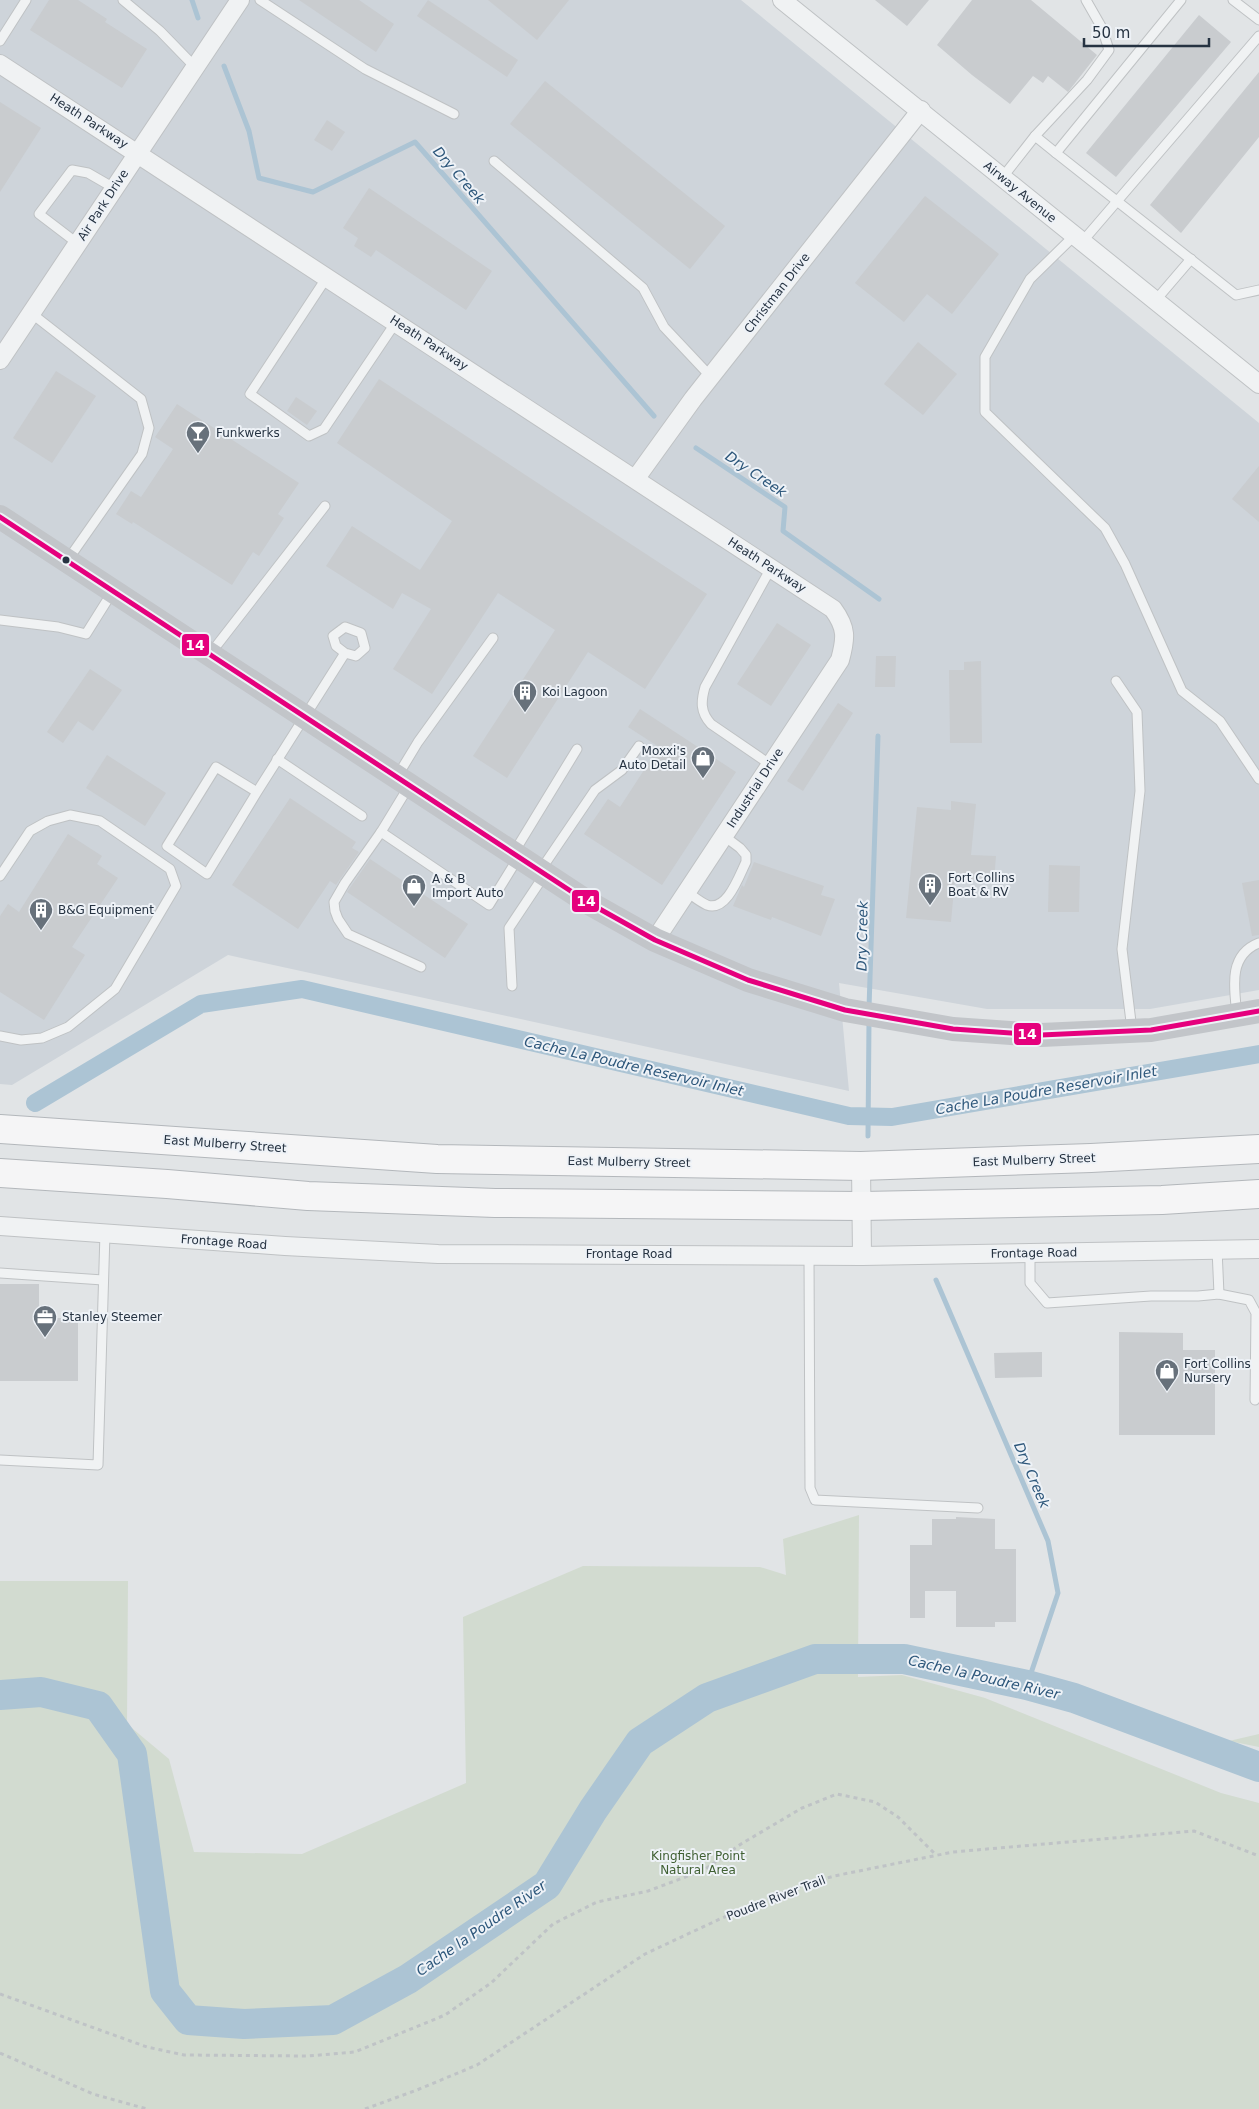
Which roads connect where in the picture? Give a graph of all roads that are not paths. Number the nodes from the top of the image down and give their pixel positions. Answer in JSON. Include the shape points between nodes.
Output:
{"nodes":[{"id":1,"x":26,"y":0,"type":"edge"},
{"id":2,"x":123,"y":0,"type":"edge"},
{"id":3,"x":240,"y":0,"type":"edge"},
{"id":4,"x":260,"y":0,"type":"edge"},
{"id":5,"x":782,"y":0,"type":"edge"},
{"id":6,"x":1086,"y":0,"type":"edge"},
{"id":7,"x":1181,"y":0,"type":"edge"},
{"id":8,"x":1233,"y":0,"type":"edge"},
{"id":9,"x":1259,"y":20,"type":"edge"},
{"id":10,"x":1259,"y":36,"type":"edge"},
{"id":11,"x":0,"y":41,"type":"edge"},
{"id":12,"x":0,"y":64,"type":"edge"},
{"id":13,"x":195,"y":67,"type":"junction"},
{"id":14,"x":921,"y":110,"type":"junction"},
{"id":15,"x":454,"y":114,"type":"dead end"},
{"id":16,"x":1035,"y":136,"type":"junction"},
{"id":17,"x":137,"y":152,"type":"junction"},
{"id":18,"x":1056,"y":153,"type":"junction"},
{"id":19,"x":494,"y":161,"type":"dead end"},
{"id":20,"x":1002,"y":178,"type":"junction"},
{"id":21,"x":114,"y":188,"type":"junction"},
{"id":22,"x":1118,"y":202,"type":"junction"},
{"id":23,"x":1078,"y":239,"type":"junction"},
{"id":24,"x":78,"y":243,"type":"junction"},
{"id":25,"x":1191,"y":259,"type":"junction"},
{"id":26,"x":327,"y":276,"type":"junction"},
{"id":27,"x":1259,"y":290,"type":"edge"},
{"id":28,"x":1155,"y":301,"type":"junction"},
{"id":29,"x":31,"y":313,"type":"junction"},
{"id":30,"x":396,"y":322,"type":"junction"},
{"id":31,"x":0,"y":360,"type":"edge"},
{"id":32,"x":711,"y":377,"type":"junction"},
{"id":33,"x":1259,"y":384,"type":"edge"},
{"id":34,"x":636,"y":478,"type":"junction"},
{"id":35,"x":325,"y":506,"type":"dead end"},
{"id":36,"x":0,"y":517,"type":"edge"},
{"id":37,"x":67,"y":561,"type":"junction"},
{"id":38,"x":771,"y":568,"type":"junction"},
{"id":39,"x":113,"y":591,"type":"junction"},
{"id":40,"x":0,"y":620,"type":"edge"},
{"id":41,"x":845,"y":633,"type":"joint"},
{"id":42,"x":493,"y":638,"type":"dead end"},
{"id":43,"x":345,"y":653,"type":"dead end"},
{"id":44,"x":210,"y":655,"type":"junction"},
{"id":45,"x":1116,"y":680,"type":"dead end"},
{"id":46,"x":304,"y":717,"type":"junction"},
{"id":47,"x":638,"y":746,"type":"dead end"},
{"id":48,"x":577,"y":749,"type":"dead end"},
{"id":49,"x":277,"y":759,"type":"junction"},
{"id":50,"x":770,"y":765,"type":"junction"},
{"id":51,"x":1259,"y":779,"type":"edge"},
{"id":52,"x":403,"y":782,"type":"junction"},
{"id":53,"x":257,"y":792,"type":"junction"},
{"id":54,"x":362,"y":816,"type":"dead end"},
{"id":55,"x":381,"y":832,"type":"junction"},
{"id":56,"x":724,"y":836,"type":"junction"},
{"id":57,"x":516,"y":855,"type":"junction"},
{"id":58,"x":542,"y":873,"type":"junction"},
{"id":59,"x":0,"y":876,"type":"edge"},
{"id":60,"x":687,"y":892,"type":"junction"},
{"id":61,"x":655,"y":940,"type":"junction"},
{"id":62,"x":1259,"y":942,"type":"edge"},
{"id":63,"x":422,"y":967,"type":"dead end"},
{"id":64,"x":512,"y":986,"type":"dead end"},
{"id":65,"x":1248,"y":1013,"type":"edge"},
{"id":66,"x":1132,"y":1030,"type":"junction"},
{"id":67,"x":0,"y":1036,"type":"edge"},
{"id":68,"x":0,"y":1129,"type":"edge"},
{"id":69,"x":1259,"y":1149,"type":"edge"},
{"id":70,"x":0,"y":1160,"type":"edge"},
{"id":71,"x":861,"y":1166,"type":"junction"},
{"id":72,"x":0,"y":1173,"type":"edge"},
{"id":73,"x":168,"y":1184,"type":"junction"},
{"id":74,"x":1259,"y":1194,"type":"edge"},
{"id":75,"x":862,"y":1206,"type":"junction"},
{"id":76,"x":0,"y":1226,"type":"edge"},
{"id":77,"x":105,"y":1233,"type":"junction"},
{"id":78,"x":1217,"y":1249,"type":"junction"},
{"id":79,"x":1259,"y":1249,"type":"edge"},
{"id":80,"x":1030,"y":1253,"type":"junction"},
{"id":81,"x":809,"y":1255,"type":"junction"},
{"id":82,"x":862,"y":1256,"type":"junction"},
{"id":83,"x":0,"y":1273,"type":"edge"},
{"id":84,"x":103,"y":1280,"type":"junction"},
{"id":85,"x":1219,"y":1294,"type":"junction"},
{"id":86,"x":1255,"y":1400,"type":"dead end"},
{"id":87,"x":0,"y":1460,"type":"edge"},
{"id":88,"x":978,"y":1508,"type":"dead end"}],
"edges":[{"from":1,"to":11,"type":"lane"},
{"from":2,"to":13,"type":"lane","via":[[160,31]]},
{"from":3,"to":13,"type":"street","name":"Air Park Drive"},
{"from":4,"to":15,"type":"lane","via":[[365,69]]},
{"from":5,"to":14,"type":"street","name":"Airway Avenue"},
{"from":6,"to":16,"type":"lane","via":[[1102,28],[1109,50],[1087,80]]},
{"from":7,"to":18,"type":"lane"},
{"from":8,"to":9,"type":"lane"},
{"from":10,"to":22,"type":"lane"},
{"from":12,"to":17,"type":"street","name":"Heath Parkway"},
{"from":13,"to":17,"type":"street","name":"Air Park Drive"},
{"from":14,"to":20,"type":"street","name":"Airway Avenue"},
{"from":14,"to":32,"type":"street","name":"Christman Drive"},
{"from":16,"to":18,"type":"lane"},
{"from":16,"to":20,"type":"lane"},
{"from":17,"to":21,"type":"street","name":"Air Park Drive"},
{"from":17,"to":26,"type":"street","name":"Heath Parkway"},
{"from":18,"to":22,"type":"lane"},
{"from":19,"to":32,"type":"lane","via":[[643,288],[664,327]]},
{"from":20,"to":23,"type":"street","name":"Airway Avenue"},
{"from":21,"to":24,"type":"street","name":"Air Park Drive"},
{"from":21,"to":24,"type":"lane","via":[[88,173],[72,170],[40,214]]},
{"from":22,"to":23,"type":"lane"},
{"from":22,"to":25,"type":"lane"},
{"from":23,"to":28,"type":"street","name":"Airway Avenue"},
{"from":23,"to":51,"type":"lane","via":[[1030,279],[986,357],[986,412],[1104,528],[1125,564],[1182,691],[1220,722]]},
{"from":24,"to":29,"type":"street","name":"Air Park Drive"},
{"from":25,"to":27,"type":"lane","via":[[1236,295]]},
{"from":25,"to":28,"type":"lane"},
{"from":26,"to":30,"type":"street","name":"Heath Parkway"},
{"from":26,"to":30,"type":"lane","via":[[250,394],[309,436],[324,429]]},
{"from":28,"to":33,"type":"street","name":"Airway Avenue"},
{"from":29,"to":31,"type":"street","name":"Air Park Drive"},
{"from":29,"to":37,"type":"lane","via":[[141,399],[149,428],[142,454]]},
{"from":30,"to":34,"type":"street","name":"Heath Parkway"},
{"from":32,"to":34,"type":"street","name":"Christman Drive"},
{"from":34,"to":38,"type":"street","name":"Heath Parkway"},
{"from":35,"to":44,"type":"lane"},
{"from":36,"to":37,"type":"street"},
{"from":37,"to":39,"type":"street"},
{"from":38,"to":41,"type":"street","name":"Heath Parkway","via":[[833,609],[842,621]]},
{"from":38,"to":50,"type":"lane","via":[[705,687],[701,700],[702,709],[711,724]]},
{"from":39,"to":40,"type":"lane","via":[[86,634],[58,626]]},
{"from":39,"to":44,"type":"street"},
{"from":41,"to":50,"type":"street","name":"Industrial Drive","via":[[840,660]]},
{"from":42,"to":52,"type":"lane","via":[[418,742]]},
{"from":43,"to":46,"type":"lane"},
{"from":44,"to":46,"type":"street"},
{"from":45,"to":66,"type":"lane","via":[[1136,712],[1140,791],[1122,948]]},
{"from":46,"to":49,"type":"lane"},
{"from":46,"to":52,"type":"street"},
{"from":47,"to":58,"type":"lane","via":[[622,770],[595,790]]},
{"from":48,"to":57,"type":"lane"},
{"from":49,"to":53,"type":"lane"},
{"from":49,"to":54,"type":"lane"},
{"from":50,"to":56,"type":"street","name":"Industrial Drive"},
{"from":52,"to":55,"type":"lane"},
{"from":52,"to":57,"type":"street"},
{"from":53,"to":53,"type":"lane","via":[[207,874],[168,846],[216,767]]},
{"from":55,"to":57,"type":"lane","via":[[489,905]]},
{"from":55,"to":63,"type":"lane","via":[[345,883],[334,902],[335,911],[348,934]]},
{"from":56,"to":60,"type":"street","name":"Industrial Drive"},
{"from":56,"to":60,"type":"lane","via":[[746,855],[746,862],[726,900],[721,904],[708,905]]},
{"from":57,"to":58,"type":"street"},
{"from":58,"to":61,"type":"street","via":[[589,904]]},
{"from":58,"to":64,"type":"lane","via":[[509,928]]},
{"from":59,"to":67,"type":"lane","via":[[30,831],[48,820],[70,815],[100,821],[170,869],[176,886],[115,989],[68,1027],[42,1038],[22,1040]]},
{"from":60,"to":61,"type":"street","name":"Industrial Drive"},
{"from":61,"to":66,"type":"street","via":[[748,980],[867,1014],[953,1029],[1041,1035]]},
{"from":62,"to":65,"type":"lane","via":[[1240,958],[1233,980]]},
{"from":65,"to":66,"type":"street","via":[[1151,1030]]},
{"from":68,"to":71,"type":"highway","name":"East Mulberry Street","via":[[436,1159]]},
{"from":69,"to":71,"type":"highway","name":"East Mulberry Street"},
{"from":70,"to":73,"type":"highway"},
{"from":71,"to":75,"type":"street"},
{"from":72,"to":73,"type":"highway"},
{"from":73,"to":75,"type":"highway","via":[[308,1196],[495,1204]]},
{"from":74,"to":75,"type":"highway","via":[[1162,1200]]},
{"from":75,"to":82,"type":"street"},
{"from":76,"to":77,"type":"street","name":"Frontage Road"},
{"from":77,"to":81,"type":"street","name":"Frontage Road","via":[[438,1254]]},
{"from":77,"to":84,"type":"lane"},
{"from":78,"to":79,"type":"street","name":"Frontage Road"},
{"from":78,"to":80,"type":"street","name":"Frontage Road"},
{"from":78,"to":85,"type":"lane"},
{"from":80,"to":82,"type":"street","name":"Frontage Road"},
{"from":80,"to":85,"type":"lane","via":[[1030,1282],[1047,1303]]},
{"from":81,"to":82,"type":"street","name":"Frontage Road"},
{"from":81,"to":88,"type":"lane","via":[[810,1488],[815,1500]]},
{"from":83,"to":84,"type":"lane"},
{"from":84,"to":87,"type":"lane","via":[[98,1465]]},
{"from":85,"to":86,"type":"lane","via":[[1250,1300],[1256,1313]]}]}
